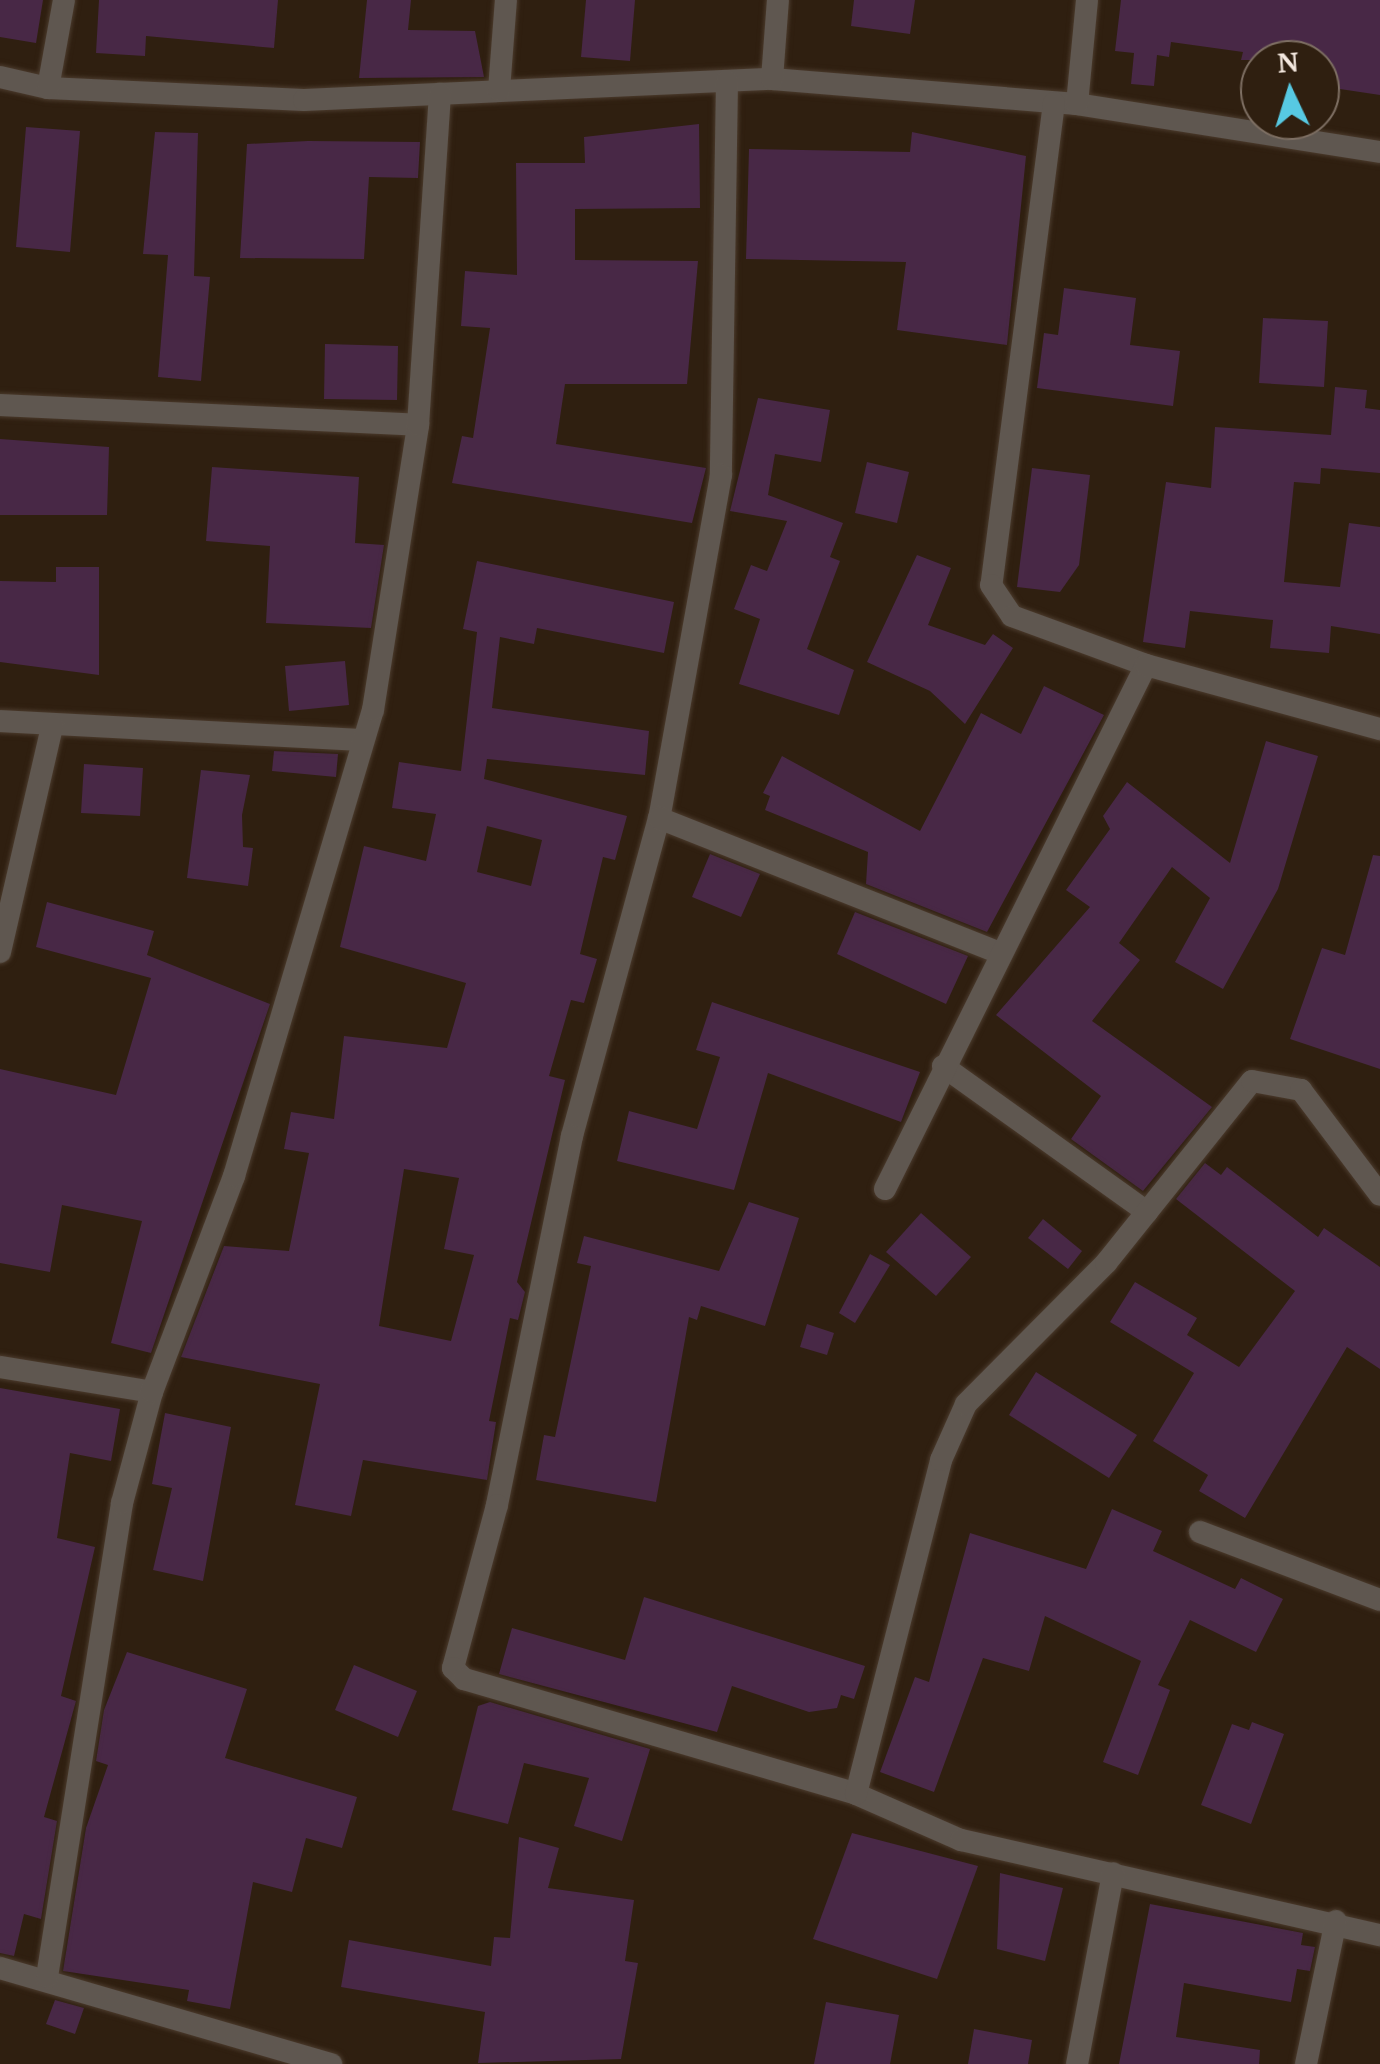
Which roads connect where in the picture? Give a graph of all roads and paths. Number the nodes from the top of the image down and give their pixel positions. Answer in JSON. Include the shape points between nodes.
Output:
{"nodes":[{"id":1,"x":64,"y":0,"type":"edge"},
{"id":2,"x":506,"y":0,"type":"edge"},
{"id":3,"x":778,"y":0,"type":"edge"},
{"id":4,"x":1087,"y":0,"type":"edge"},
{"id":5,"x":0,"y":76,"type":"edge"},
{"id":6,"x":772,"y":79,"type":"junction"},
{"id":7,"x":727,"y":81,"type":"junction"},
{"id":8,"x":48,"y":88,"type":"junction"},
{"id":9,"x":499,"y":90,"type":"junction"},
{"id":10,"x":440,"y":94,"type":"junction"},
{"id":11,"x":1066,"y":104,"type":"junction"},
{"id":12,"x":1380,"y":152,"type":"edge"},
{"id":13,"x":0,"y":406,"type":"edge"},
{"id":14,"x":418,"y":424,"type":"junction"},
{"id":15,"x":1146,"y":664,"type":"junction"},
{"id":16,"x":0,"y":721,"type":"edge"},
{"id":17,"x":52,"y":726,"type":"junction"},
{"id":18,"x":1380,"y":729,"type":"edge"},
{"id":19,"x":360,"y":740,"type":"junction"},
{"id":20,"x":659,"y":818,"type":"junction"},
{"id":21,"x":996,"y":951,"type":"junction"},
{"id":22,"x":0,"y":952,"type":"edge"},
{"id":23,"x":943,"y":1066,"type":"junction"},
{"id":24,"x":885,"y":1189,"type":"dead end"},
{"id":25,"x":1380,"y":1195,"type":"edge"},
{"id":26,"x":1147,"y":1212,"type":"junction"},
{"id":27,"x":0,"y":1367,"type":"edge"},
{"id":28,"x":152,"y":1392,"type":"junction"},
{"id":29,"x":1200,"y":1532,"type":"dead end"},
{"id":30,"x":1380,"y":1600,"type":"edge"},
{"id":31,"x":856,"y":1794,"type":"junction"},
{"id":32,"x":1112,"y":1873,"type":"junction"},
{"id":33,"x":1336,"y":1921,"type":"junction"},
{"id":34,"x":1380,"y":1935,"type":"edge"},
{"id":35,"x":0,"y":1968,"type":"edge"},
{"id":36,"x":46,"y":1977,"type":"junction"},
{"id":37,"x":331,"y":2064,"type":"edge"},
{"id":38,"x":1077,"y":2064,"type":"edge"},
{"id":39,"x":1306,"y":2064,"type":"edge"}],
"edges":[{"from":1,"to":8,"type":"street"},
{"from":2,"to":9,"type":"street"},
{"from":3,"to":6,"type":"street"},
{"from":4,"to":11,"type":"street"},
{"from":5,"to":8,"type":"street"},
{"from":6,"to":7,"type":"street"},
{"from":6,"to":11,"type":"street"},
{"from":7,"to":9,"type":"street"},
{"from":7,"to":20,"type":"street","via":[[721,475]]},
{"from":8,"to":10,"type":"street","via":[[304,100]]},
{"from":9,"to":10,"type":"street"},
{"from":10,"to":14,"type":"street"},
{"from":11,"to":12,"type":"street"},
{"from":11,"to":15,"type":"street","via":[[991,585],[1012,616]]},
{"from":13,"to":14,"type":"street"},
{"from":14,"to":19,"type":"street","via":[[374,710]]},
{"from":15,"to":18,"type":"street"},
{"from":15,"to":21,"type":"street"},
{"from":16,"to":17,"type":"street"},
{"from":17,"to":19,"type":"street"},
{"from":17,"to":22,"type":"street"},
{"from":19,"to":28,"type":"street","via":[[240,1158]]},
{"from":20,"to":21,"type":"street"},
{"from":20,"to":31,"type":"street","via":[[581,1099],[497,1505],[453,1668],[464,1678]]},
{"from":21,"to":23,"type":"street"},
{"from":23,"to":24,"type":"street"},
{"from":23,"to":26,"type":"street"},
{"from":25,"to":26,"type":"street","via":[[1301,1090],[1265,1078],[1252,1081]]},
{"from":26,"to":31,"type":"street","via":[[966,1404],[941,1460]]},
{"from":27,"to":28,"type":"street"},
{"from":28,"to":36,"type":"street","via":[[122,1503]]},
{"from":29,"to":30,"type":"street"},
{"from":31,"to":32,"type":"street","via":[[961,1840]]},
{"from":32,"to":33,"type":"street"},
{"from":32,"to":38,"type":"street"},
{"from":33,"to":34,"type":"street"},
{"from":33,"to":39,"type":"street"},
{"from":35,"to":36,"type":"street"},
{"from":36,"to":37,"type":"street"}]}
